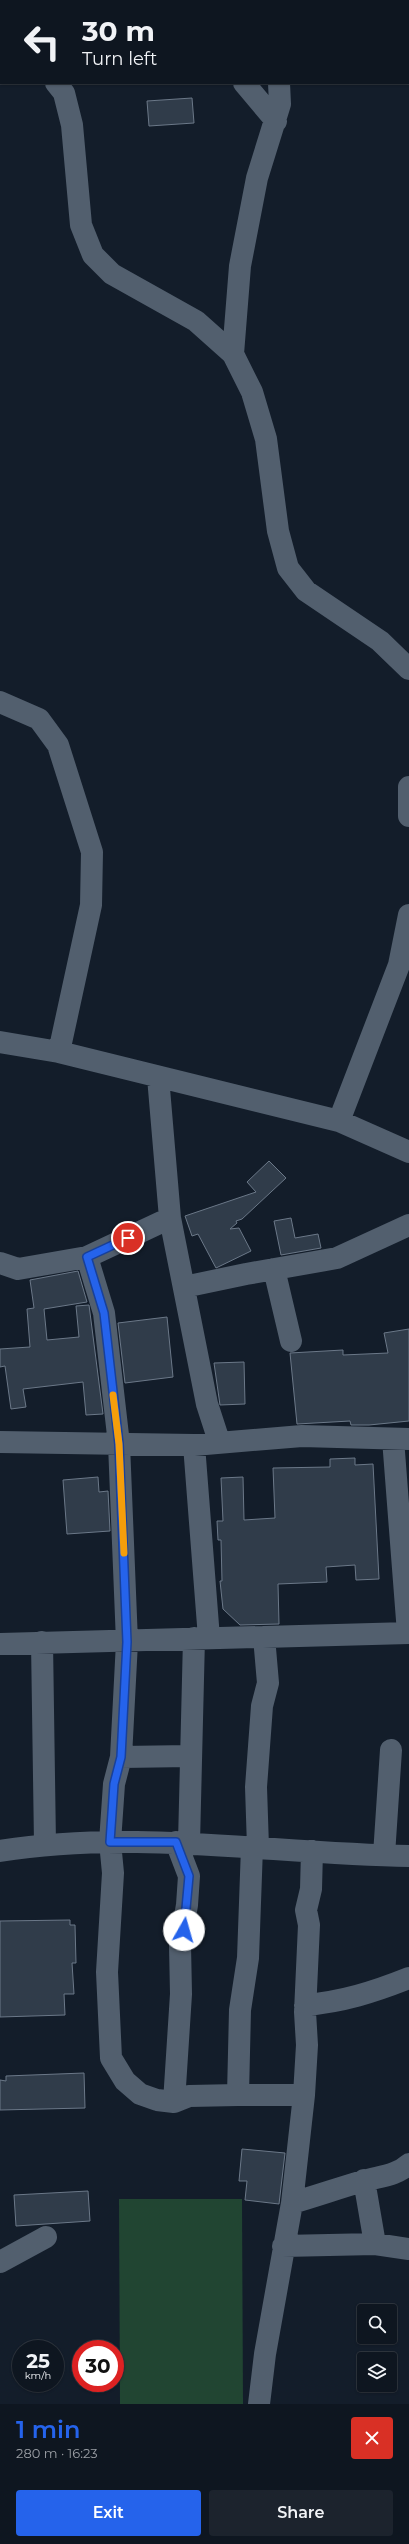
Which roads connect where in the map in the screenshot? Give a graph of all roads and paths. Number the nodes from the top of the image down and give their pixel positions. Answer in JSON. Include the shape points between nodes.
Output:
{"nodes":[{"id":1,"x":57,"y":84,"type":"edge"},
{"id":2,"x":245,"y":84,"type":"edge"},
{"id":3,"x":279,"y":84,"type":"edge"},
{"id":4,"x":276,"y":121,"type":"junction"},
{"id":5,"x":233,"y":354,"type":"junction"},
{"id":6,"x":409,"y":669,"type":"edge"},
{"id":7,"x":0,"y":702,"type":"edge"},
{"id":8,"x":409,"y":787,"type":"edge"},
{"id":9,"x":409,"y":816,"type":"edge"},
{"id":10,"x":409,"y":915,"type":"edge"},
{"id":11,"x":0,"y":1042,"type":"edge"},
{"id":12,"x":59,"y":1052,"type":"junction"},
{"id":13,"x":158,"y":1077,"type":"junction"},
{"id":14,"x":339,"y":1121,"type":"junction"},
{"id":15,"x":409,"y":1152,"type":"edge"},
{"id":16,"x":170,"y":1218,"type":"junction"},
{"id":17,"x":409,"y":1225,"type":"edge"},
{"id":18,"x":87,"y":1257,"type":"junction"},
{"id":19,"x":0,"y":1263,"type":"edge"},
{"id":20,"x":274,"y":1269,"type":"junction"},
{"id":21,"x":184,"y":1287,"type":"junction"},
{"id":22,"x":291,"y":1341,"type":"dead end"},
{"id":23,"x":401,"y":1439,"type":"edge"},
{"id":24,"x":220,"y":1441,"type":"junction"},
{"id":25,"x":0,"y":1442,"type":"edge"},
{"id":26,"x":119,"y":1444,"type":"junction"},
{"id":27,"x":194,"y":1445,"type":"junction"},
{"id":28,"x":408,"y":1633,"type":"edge"},
{"id":29,"x":264,"y":1637,"type":"junction"},
{"id":30,"x":202,"y":1638,"type":"junction"},
{"id":31,"x":42,"y":1642,"type":"junction"},
{"id":32,"x":127,"y":1642,"type":"junction"},
{"id":33,"x":0,"y":1644,"type":"edge"},
{"id":34,"x":392,"y":1750,"type":"dead end"},
{"id":35,"x":190,"y":1756,"type":"junction"},
{"id":36,"x":121,"y":1757,"type":"junction"},
{"id":37,"x":110,"y":1842,"type":"junction"},
{"id":38,"x":183,"y":1843,"type":"junction"},
{"id":39,"x":45,"y":1844,"type":"junction"},
{"id":40,"x":255,"y":1847,"type":"junction"},
{"id":41,"x":0,"y":1851,"type":"edge"},
{"id":42,"x":312,"y":1851,"type":"junction"},
{"id":43,"x":384,"y":1855,"type":"junction"},
{"id":44,"x":409,"y":1856,"type":"edge"},
{"id":45,"x":409,"y":1978,"type":"edge"},
{"id":46,"x":305,"y":2005,"type":"junction"},
{"id":47,"x":304,"y":2094,"type":"junction"},
{"id":48,"x":238,"y":2095,"type":"junction"},
{"id":49,"x":174,"y":2102,"type":"junction"},
{"id":50,"x":409,"y":2164,"type":"edge"},
{"id":51,"x":364,"y":2180,"type":"junction"},
{"id":52,"x":292,"y":2203,"type":"junction"},
{"id":53,"x":46,"y":2237,"type":"dead end"},
{"id":54,"x":375,"y":2244,"type":"junction"},
{"id":55,"x":284,"y":2246,"type":"junction"},
{"id":56,"x":409,"y":2249,"type":"edge"},
{"id":57,"x":0,"y":2262,"type":"edge"},
{"id":58,"x":260,"y":2404,"type":"edge"}],
"edges":[{"from":1,"to":5,"type":"street","via":[[64,93],[72,125],[81,225],[93,255],[112,274],[196,321]]},
{"from":2,"to":4,"type":"street"},
{"from":3,"to":4,"type":"street","via":[[280,104]]},
{"from":4,"to":5,"type":"street","via":[[257,178],[240,266]]},
{"from":5,"to":6,"type":"street","via":[[252,392],[266,439],[278,531],[288,568],[306,591],[380,641]]},
{"from":7,"to":12,"type":"street","via":[[39,719],[58,745],[92,852],[91,905]]},
{"from":8,"to":9,"type":"street"},
{"from":10,"to":14,"type":"street","via":[[399,965]]},
{"from":11,"to":12,"type":"street"},
{"from":12,"to":13,"type":"street"},
{"from":13,"to":14,"type":"street"},
{"from":13,"to":16,"type":"street"},
{"from":14,"to":15,"type":"street"},
{"from":16,"to":18,"type":"street"},
{"from":16,"to":21,"type":"street"},
{"from":17,"to":20,"type":"street","via":[[337,1258]]},
{"from":18,"to":19,"type":"street","via":[[18,1269]]},
{"from":18,"to":26,"type":"street","via":[[104,1313]]},
{"from":20,"to":21,"type":"street"},
{"from":20,"to":22,"type":"street"},
{"from":21,"to":24,"type":"street","via":[[207,1404]]},
{"from":23,"to":24,"type":"street","via":[[302,1436]]},
{"from":23,"to":28,"type":"street"},
{"from":24,"to":27,"type":"street"},
{"from":25,"to":26,"type":"street"},
{"from":26,"to":27,"type":"street"},
{"from":26,"to":32,"type":"street"},
{"from":27,"to":30,"type":"street"},
{"from":28,"to":29,"type":"street"},
{"from":29,"to":30,"type":"street"},
{"from":29,"to":40,"type":"street","via":[[268,1682],[262,1706]]},
{"from":30,"to":32,"type":"street"},
{"from":30,"to":35,"type":"street"},
{"from":31,"to":32,"type":"street"},
{"from":31,"to":33,"type":"street"},
{"from":31,"to":39,"type":"street"},
{"from":32,"to":36,"type":"street"},
{"from":34,"to":43,"type":"street"},
{"from":35,"to":36,"type":"street"},
{"from":35,"to":38,"type":"street"},
{"from":36,"to":37,"type":"street","via":[[114,1784]]},
{"from":37,"to":38,"type":"street"},
{"from":37,"to":39,"type":"street"},
{"from":37,"to":49,"type":"street","via":[[113,1874],[107,1979],[111,2058],[125,2081],[140,2094]]},
{"from":38,"to":40,"type":"street"},
{"from":38,"to":49,"type":"street","via":[[189,1876],[184,1930],[180,1945],[181,1994]]},
{"from":39,"to":41,"type":"street"},
{"from":40,"to":42,"type":"street"},
{"from":40,"to":48,"type":"street","via":[[248,1958],[240,2010]]},
{"from":42,"to":43,"type":"street"},
{"from":42,"to":46,"type":"street","via":[[311,1889],[306,1910],[309,1925]]},
{"from":43,"to":44,"type":"street"},
{"from":45,"to":46,"type":"street","via":[[374,1992],[334,2003]]},
{"from":46,"to":47,"type":"street","via":[[308,2045]]},
{"from":47,"to":48,"type":"street"},
{"from":47,"to":52,"type":"street"},
{"from":48,"to":49,"type":"street","via":[[189,2096]]},
{"from":50,"to":51,"type":"street","via":[[392,2174]]},
{"from":51,"to":52,"type":"street"},
{"from":51,"to":54,"type":"street"},
{"from":52,"to":55,"type":"street"},
{"from":53,"to":57,"type":"street"},
{"from":54,"to":55,"type":"street"},
{"from":54,"to":56,"type":"street"},
{"from":55,"to":58,"type":"street","via":[[265,2354]]}]}
